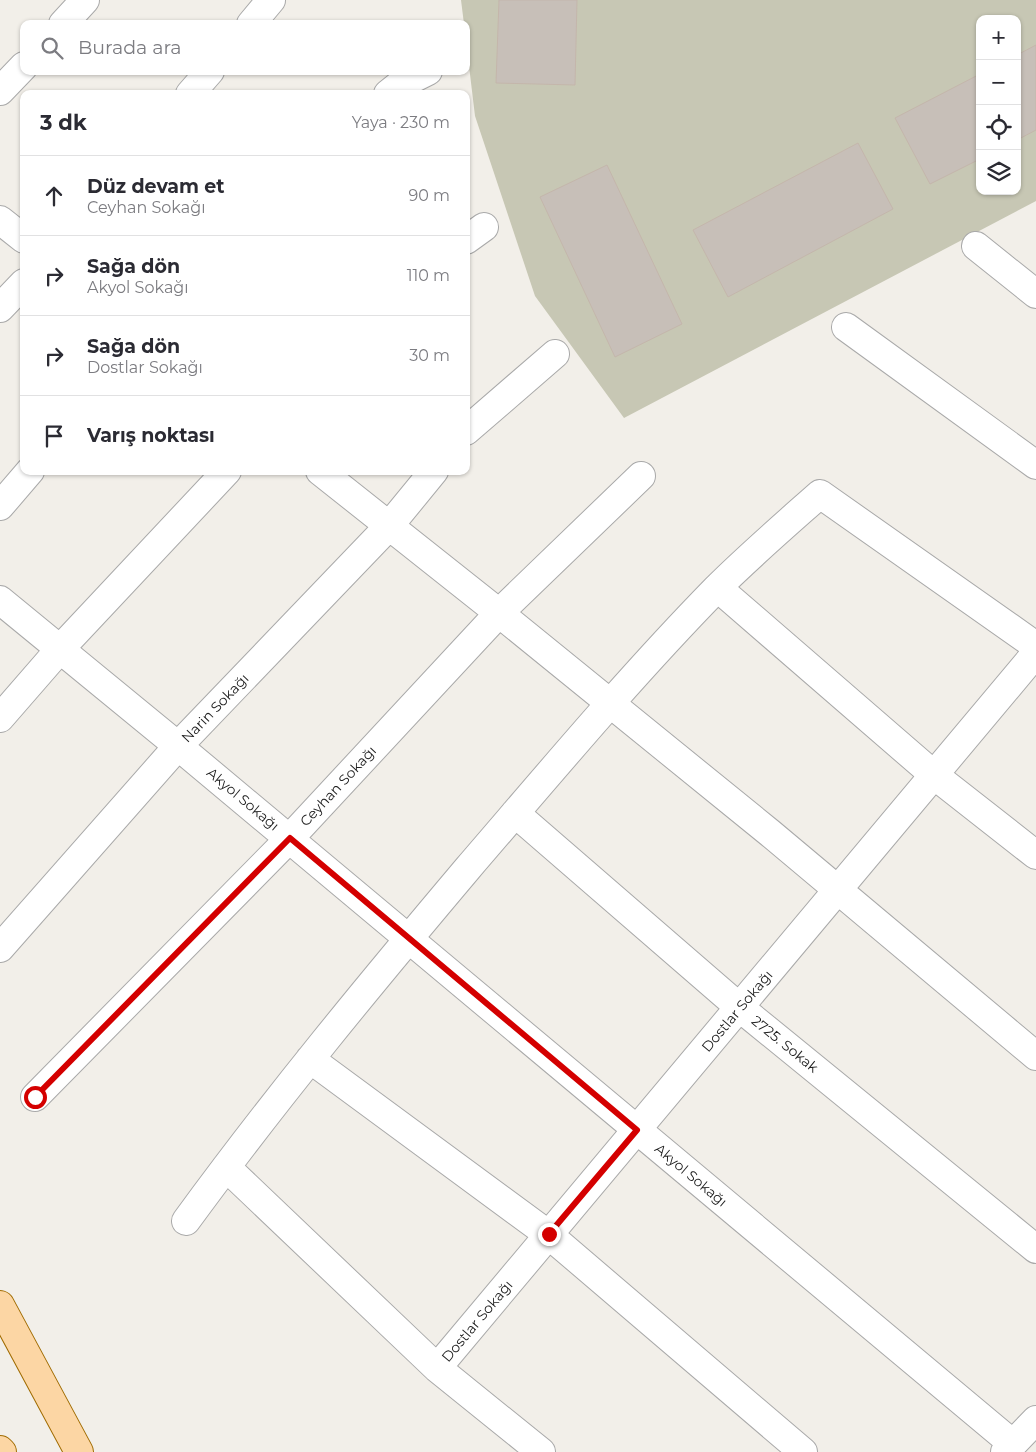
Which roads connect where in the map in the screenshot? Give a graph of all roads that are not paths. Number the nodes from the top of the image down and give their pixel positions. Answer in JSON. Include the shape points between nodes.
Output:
{"nodes":[{"id":1,"x":86,"y":0,"type":"edge"},
{"id":2,"x":271,"y":0,"type":"edge"},
{"id":3,"x":67,"y":20,"type":"edge"},
{"id":4,"x":254,"y":20,"type":"edge"},
{"id":5,"x":20,"y":70,"type":"edge"},
{"id":6,"x":207,"y":75,"type":"edge"},
{"id":7,"x":420,"y":75,"type":"edge"},
{"id":8,"x":193,"y":90,"type":"edge"},
{"id":9,"x":393,"y":90,"type":"edge"},
{"id":10,"x":0,"y":91,"type":"edge"},
{"id":11,"x":0,"y":220,"type":"edge"},
{"id":12,"x":20,"y":236,"type":"edge"},
{"id":13,"x":976,"y":246,"type":"dead end"},
{"id":14,"x":20,"y":287,"type":"edge"},
{"id":15,"x":1036,"y":294,"type":"edge"},
{"id":16,"x":0,"y":308,"type":"edge"},
{"id":17,"x":846,"y":327,"type":"dead end"},
{"id":18,"x":555,"y":354,"type":"dead end"},
{"id":19,"x":470,"y":428,"type":"edge"},
{"id":20,"x":1036,"y":465,"type":"edge"},
{"id":21,"x":27,"y":475,"type":"edge"},
{"id":22,"x":223,"y":475,"type":"edge"},
{"id":23,"x":325,"y":475,"type":"edge"},
{"id":24,"x":431,"y":475,"type":"edge"},
{"id":25,"x":641,"y":476,"type":"dead end"},
{"id":26,"x":0,"y":506,"type":"edge"},
{"id":27,"x":389,"y":526,"type":"junction"},
{"id":28,"x":718,"y":588,"type":"junction"},
{"id":29,"x":0,"y":600,"type":"edge"},
{"id":30,"x":499,"y":613,"type":"junction"},
{"id":31,"x":1036,"y":646,"type":"edge"},
{"id":32,"x":60,"y":649,"type":"junction"},
{"id":33,"x":1036,"y":653,"type":"edge"},
{"id":34,"x":610,"y":703,"type":"junction"},
{"id":35,"x":0,"y":718,"type":"edge"},
{"id":36,"x":178,"y":746,"type":"junction"},
{"id":37,"x":934,"y":775,"type":"junction"},
{"id":38,"x":516,"y":813,"type":"junction"},
{"id":39,"x":290,"y":838,"type":"junction"},
{"id":40,"x":1036,"y":855,"type":"edge"},
{"id":41,"x":838,"y":890,"type":"junction"},
{"id":42,"x":409,"y":938,"type":"junction"},
{"id":43,"x":0,"y":948,"type":"edge"},
{"id":44,"x":740,"y":1007,"type":"junction"},
{"id":45,"x":1036,"y":1056,"type":"edge"},
{"id":46,"x":310,"y":1059,"type":"junction"},
{"id":47,"x":35,"y":1097,"type":"dead end"},
{"id":48,"x":637,"y":1130,"type":"junction"},
{"id":49,"x":226,"y":1166,"type":"junction"},
{"id":50,"x":186,"y":1221,"type":"dead end"},
{"id":51,"x":549,"y":1234,"type":"junction"},
{"id":52,"x":1036,"y":1249,"type":"edge"},
{"id":53,"x":0,"y":1305,"type":"edge"},
{"id":54,"x":437,"y":1368,"type":"junction"},
{"id":55,"x":1036,"y":1420,"type":"edge"},
{"id":56,"x":1009,"y":1448,"type":"edge"},
{"id":57,"x":79,"y":1452,"type":"edge"},
{"id":58,"x":540,"y":1452,"type":"edge"},
{"id":59,"x":803,"y":1452,"type":"edge"}],
"edges":[{"from":1,"to":3,"type":"street"},
{"from":2,"to":4,"type":"street"},
{"from":5,"to":10,"type":"street"},
{"from":6,"to":8,"type":"street"},
{"from":7,"to":9,"type":"street"},
{"from":11,"to":12,"type":"street"},
{"from":13,"to":15,"type":"street"},
{"from":14,"to":16,"type":"street"},
{"from":17,"to":20,"type":"street"},
{"from":18,"to":19,"type":"street"},
{"from":21,"to":26,"type":"street"},
{"from":22,"to":32,"type":"street"},
{"from":23,"to":27,"type":"street"},
{"from":24,"to":27,"type":"street","name":"Narin Sokağı"},
{"from":25,"to":30,"type":"street","name":"Ceyhan Sokağı"},
{"from":27,"to":30,"type":"street"},
{"from":27,"to":36,"type":"street","name":"Narin Sokağı"},
{"from":28,"to":31,"type":"street","via":[[820,494]]},
{"from":28,"to":34,"type":"street"},
{"from":28,"to":37,"type":"street"},
{"from":29,"to":32,"type":"street","name":"Akyol Sokağı"},
{"from":30,"to":34,"type":"street"},
{"from":30,"to":39,"type":"street","name":"Ceyhan Sokağı"},
{"from":32,"to":35,"type":"street"},
{"from":32,"to":36,"type":"street","name":"Akyol Sokağı"},
{"from":33,"to":37,"type":"street","name":"Dostlar Sokağı"},
{"from":34,"to":38,"type":"street"},
{"from":34,"to":41,"type":"street"},
{"from":36,"to":39,"type":"street","name":"Akyol Sokağı"},
{"from":36,"to":43,"type":"street","name":"Narin Sokağı"},
{"from":37,"to":40,"type":"street"},
{"from":37,"to":41,"type":"street","name":"Dostlar Sokağı"},
{"from":38,"to":42,"type":"street"},
{"from":38,"to":44,"type":"street","name":"2725. Sokak"},
{"from":39,"to":42,"type":"street","name":"Akyol Sokağı"},
{"from":39,"to":47,"type":"street","name":"Ceyhan Sokağı"},
{"from":41,"to":44,"type":"street","name":"Dostlar Sokağı"},
{"from":41,"to":45,"type":"street"},
{"from":42,"to":46,"type":"street"},
{"from":42,"to":48,"type":"street","name":"Akyol Sokağı"},
{"from":44,"to":48,"type":"street","name":"Dostlar Sokağı"},
{"from":44,"to":52,"type":"street","name":"2725. Sokak"},
{"from":46,"to":49,"type":"street"},
{"from":46,"to":51,"type":"street"},
{"from":48,"to":51,"type":"street","name":"Dostlar Sokağı"},
{"from":48,"to":56,"type":"street","name":"Akyol Sokağı"},
{"from":49,"to":50,"type":"street"},
{"from":49,"to":54,"type":"street"},
{"from":51,"to":54,"type":"street","name":"Dostlar Sokağı"},
{"from":51,"to":59,"type":"street"},
{"from":53,"to":57,"type":"main road"},
{"from":54,"to":58,"type":"street"},
{"from":55,"to":56,"type":"street"}]}
